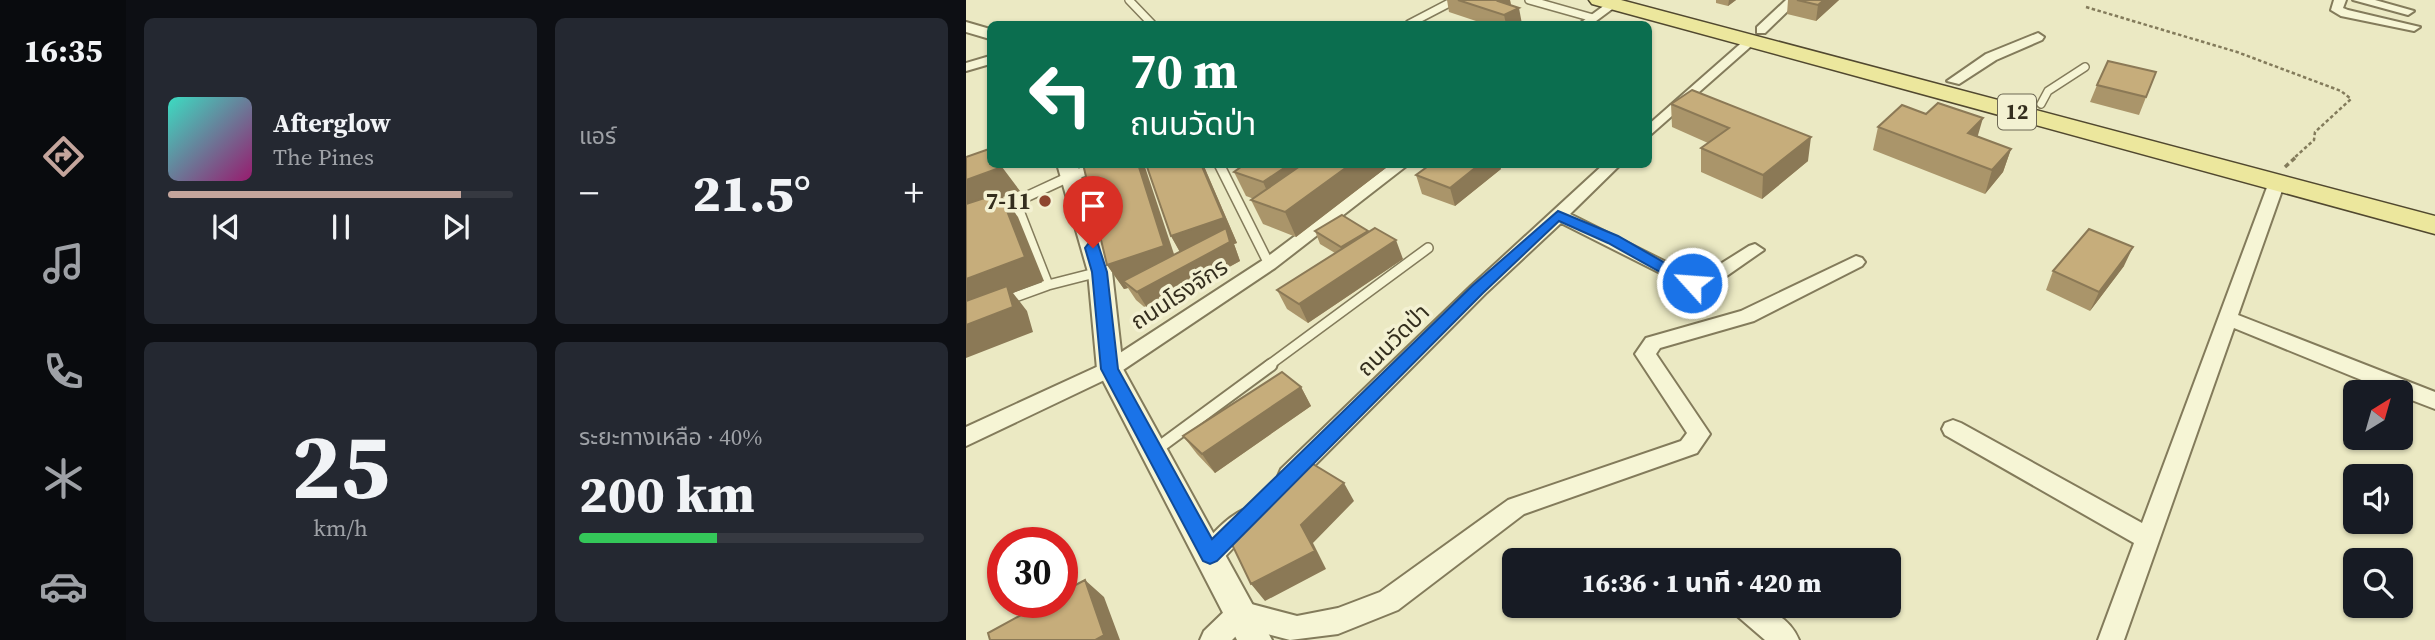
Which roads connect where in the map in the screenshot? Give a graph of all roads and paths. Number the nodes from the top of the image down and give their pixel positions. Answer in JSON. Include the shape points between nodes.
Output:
{"nodes":[{"id":1,"x":1129,"y":0,"type":"edge"},
{"id":2,"x":1455,"y":0,"type":"edge"},
{"id":3,"x":1529,"y":0,"type":"edge"},
{"id":4,"x":1646,"y":0,"type":"edge"},
{"id":5,"x":1793,"y":0,"type":"edge"},
{"id":6,"x":2340,"y":0,"type":"edge"},
{"id":7,"x":2359,"y":0,"type":"edge"},
{"id":8,"x":2086,"y":7,"type":"dead end"},
{"id":9,"x":2407,"y":11,"type":"dead end"},
{"id":10,"x":1597,"y":12,"type":"edge"},
{"id":11,"x":1149,"y":21,"type":"edge"},
{"id":12,"x":1415,"y":21,"type":"edge"},
{"id":13,"x":966,"y":27,"type":"edge"},
{"id":14,"x":2414,"y":27,"type":"dead end"},
{"id":15,"x":987,"y":33,"type":"edge"},
{"id":16,"x":1756,"y":36,"type":"junction"},
{"id":17,"x":2038,"y":37,"type":"dead end"},
{"id":18,"x":987,"y":61,"type":"edge"},
{"id":19,"x":966,"y":67,"type":"edge"},
{"id":20,"x":2085,"y":67,"type":"dead end"},
{"id":21,"x":1954,"y":81,"type":"junction"},
{"id":22,"x":1986,"y":97,"type":"junction"},
{"id":23,"x":2041,"y":104,"type":"junction"},
{"id":24,"x":1652,"y":130,"type":"edge"},
{"id":25,"x":1221,"y":168,"type":"edge"},
{"id":26,"x":1397,"y":168,"type":"edge"},
{"id":27,"x":1610,"y":168,"type":"edge"},
{"id":28,"x":1069,"y":170,"type":"edge"},
{"id":29,"x":2281,"y":175,"type":"junction"},
{"id":30,"x":1241,"y":183,"type":"edge"},
{"id":31,"x":1232,"y":190,"type":"junction"},
{"id":32,"x":1016,"y":203,"type":"junction"},
{"id":33,"x":2435,"y":207,"type":"edge"},
{"id":34,"x":991,"y":212,"type":"edge"},
{"id":35,"x":1558,"y":215,"type":"junction"},
{"id":36,"x":2435,"y":225,"type":"edge"},
{"id":37,"x":1428,"y":247,"type":"dead end"},
{"id":38,"x":1755,"y":250,"type":"dead end"},
{"id":39,"x":1856,"y":262,"type":"dead end"},
{"id":40,"x":1269,"y":264,"type":"junction"},
{"id":41,"x":1100,"y":272,"type":"junction"},
{"id":42,"x":1048,"y":285,"type":"junction"},
{"id":43,"x":989,"y":307,"type":"edge"},
{"id":44,"x":2227,"y":318,"type":"junction"},
{"id":45,"x":1110,"y":369,"type":"junction"},
{"id":46,"x":2435,"y":401,"type":"edge"},
{"id":47,"x":1954,"y":429,"type":"dead end"},
{"id":48,"x":966,"y":437,"type":"edge"},
{"id":49,"x":1154,"y":451,"type":"junction"},
{"id":50,"x":1280,"y":486,"type":"edge"},
{"id":51,"x":1260,"y":506,"type":"edge"},
{"id":52,"x":2147,"y":538,"type":"junction"},
{"id":53,"x":1210,"y":555,"type":"junction"},
{"id":54,"x":1240,"y":614,"type":"junction"},
{"id":55,"x":1759,"y":618,"type":"edge"},
{"id":56,"x":1213,"y":640,"type":"edge"},
{"id":57,"x":1255,"y":640,"type":"edge"},
{"id":58,"x":1786,"y":640,"type":"edge"},
{"id":59,"x":2111,"y":640,"type":"edge"}],
"edges":[{"from":1,"to":11,"type":"lane"},
{"from":2,"to":12,"type":"lane"},
{"from":3,"to":10,"type":"lane"},
{"from":4,"to":16,"type":"main road","number":"12"},
{"from":5,"to":16,"type":"street"},
{"from":6,"to":14,"type":"street","via":[[2337,10],[2345,13]]},
{"from":7,"to":9,"type":"street"},
{"from":8,"to":29,"type":"path","via":[[2197,39],[2341,91],[2351,99],[2315,132],[2314,139]]},
{"from":10,"to":16,"type":"main road","number":"12"},
{"from":13,"to":15,"type":"street"},
{"from":16,"to":21,"type":"main road","number":"12"},
{"from":16,"to":22,"type":"main road","number":"12"},
{"from":16,"to":24,"type":"street"},
{"from":17,"to":21,"type":"street","via":[[1991,57]]},
{"from":18,"to":19,"type":"street"},
{"from":20,"to":23,"type":"lane","via":[[2048,91]]},
{"from":21,"to":22,"type":"main road","number":"12"},
{"from":22,"to":23,"type":"main road","number":"12"},
{"from":22,"to":29,"type":"main road","number":"12"},
{"from":23,"to":29,"type":"main road","number":"12"},
{"from":25,"to":31,"type":"lane"},
{"from":26,"to":40,"type":"street","name":"ถนนโรงจักร"},
{"from":27,"to":35,"type":"street","name":"ถนนวัดป่า"},
{"from":28,"to":32,"type":"lane"},
{"from":28,"to":41,"type":"street"},
{"from":29,"to":33,"type":"main road","number":"12"},
{"from":29,"to":36,"type":"main road","number":"12"},
{"from":29,"to":44,"type":"street"},
{"from":30,"to":31,"type":"lane"},
{"from":31,"to":40,"type":"lane"},
{"from":32,"to":34,"type":"lane"},
{"from":32,"to":42,"type":"lane"},
{"from":35,"to":38,"type":"street","via":[[1692,283],[1712,278]]},
{"from":35,"to":50,"type":"street","name":"ถนนวัดป่า"},
{"from":37,"to":49,"type":"lane"},
{"from":39,"to":54,"type":"street","via":[[1747,316],[1653,343],[1645,354],[1699,434],[1689,447],[1516,507],[1389,601],[1338,621],[1297,629]]},
{"from":40,"to":45,"type":"street","name":"ถนนโรงจักร"},
{"from":41,"to":42,"type":"lane"},
{"from":41,"to":45,"type":"street"},
{"from":42,"to":43,"type":"lane"},
{"from":44,"to":46,"type":"street"},
{"from":44,"to":52,"type":"street"},
{"from":45,"to":48,"type":"street","name":"ถนนโรงจักร"},
{"from":45,"to":49,"type":"street"},
{"from":47,"to":52,"type":"street"},
{"from":49,"to":53,"type":"street"},
{"from":51,"to":53,"type":"street"},
{"from":52,"to":59,"type":"street"},
{"from":53,"to":54,"type":"street"},
{"from":54,"to":56,"type":"street"},
{"from":54,"to":57,"type":"street"},
{"from":55,"to":58,"type":"street"}]}
